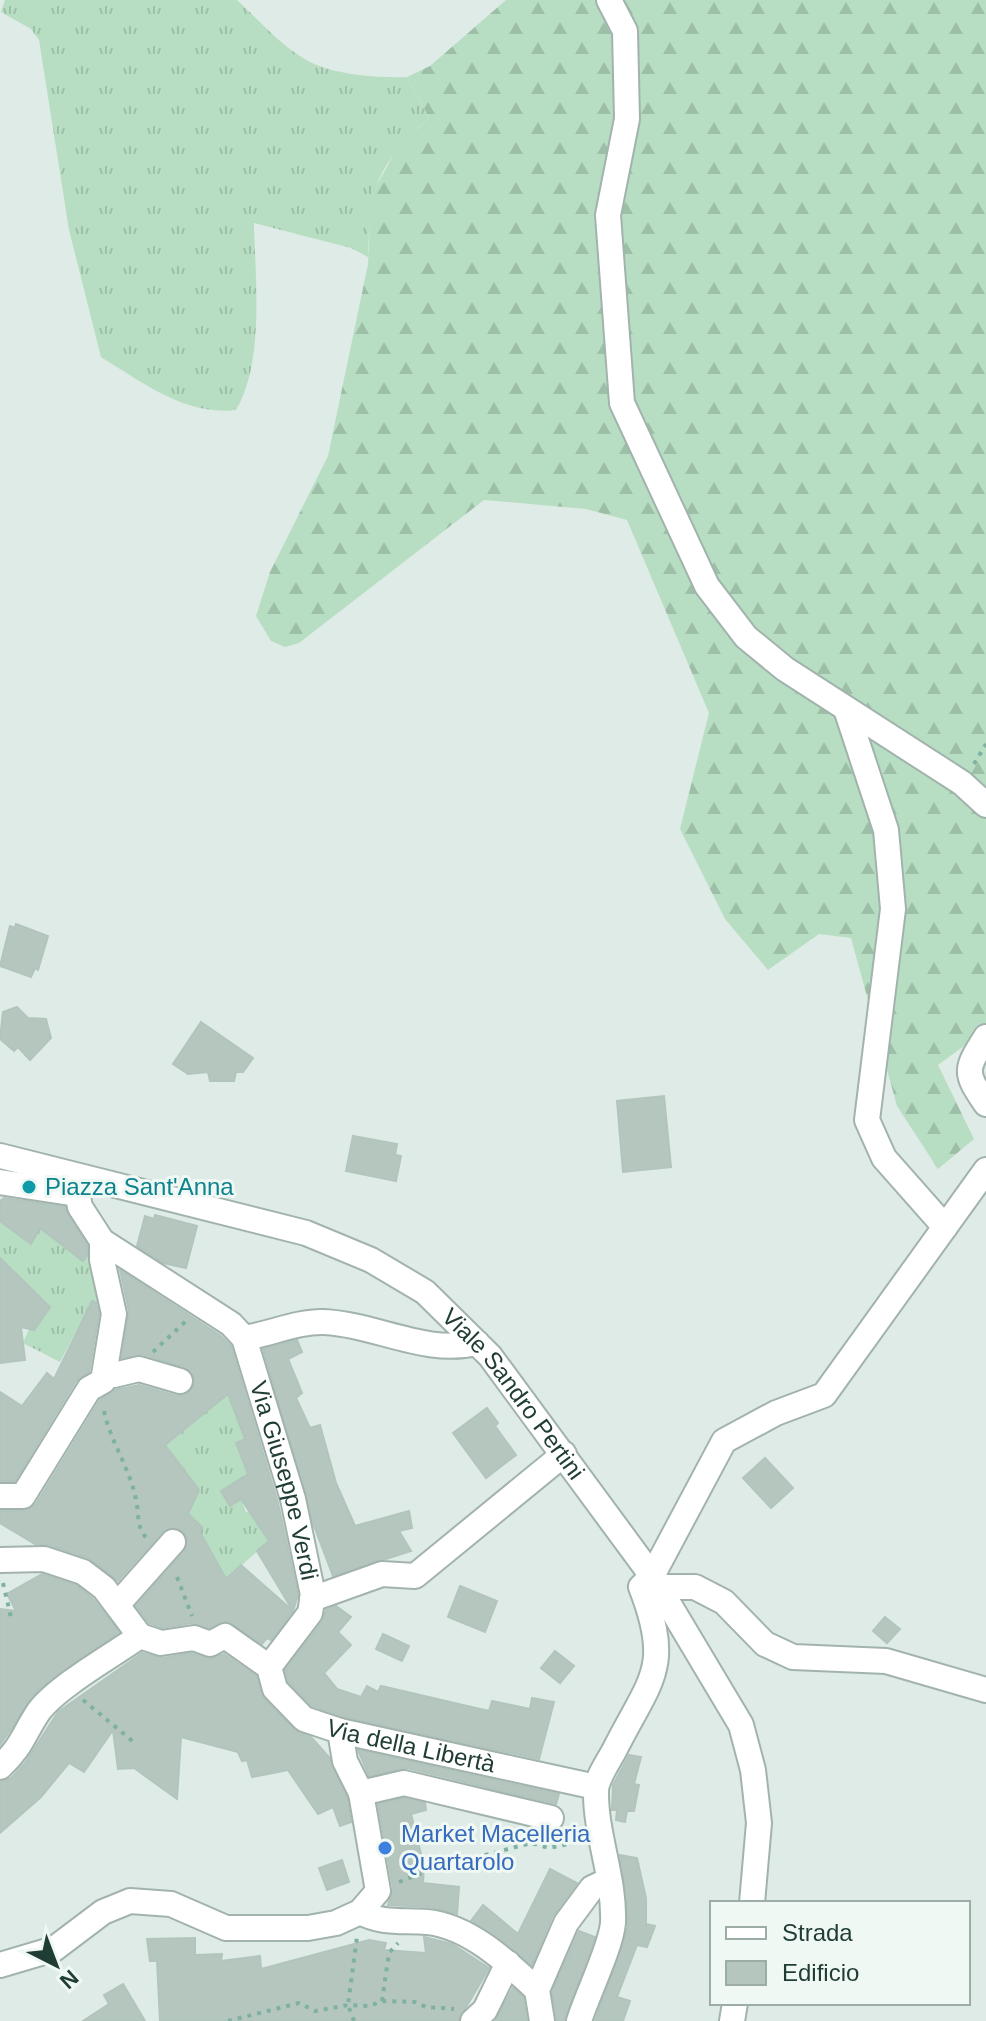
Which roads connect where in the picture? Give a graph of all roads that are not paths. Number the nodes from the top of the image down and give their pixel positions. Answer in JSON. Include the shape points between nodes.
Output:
{"nodes":[{"id":1,"x":609,"y":0,"type":"edge"},
{"id":2,"x":846,"y":709,"type":"junction"},
{"id":3,"x":986,"y":805,"type":"edge"},
{"id":4,"x":986,"y":1037,"type":"edge"},
{"id":5,"x":986,"y":1104,"type":"edge"},
{"id":6,"x":0,"y":1156,"type":"edge"},
{"id":7,"x":986,"y":1170,"type":"edge"},
{"id":8,"x":0,"y":1182,"type":"edge"},
{"id":9,"x":76,"y":1185,"type":"junction"},
{"id":10,"x":945,"y":1227,"type":"junction"},
{"id":11,"x":102,"y":1241,"type":"junction"},
{"id":12,"x":244,"y":1338,"type":"junction"},
{"id":13,"x":477,"y":1343,"type":"junction"},
{"id":14,"x":104,"y":1377,"type":"junction"},
{"id":15,"x":180,"y":1381,"type":"dead end"},
{"id":16,"x":564,"y":1454,"type":"junction"},
{"id":17,"x":0,"y":1496,"type":"edge"},
{"id":18,"x":167,"y":1549,"type":"road end"},
{"id":19,"x":0,"y":1560,"type":"edge"},
{"id":20,"x":656,"y":1581,"type":"junction"},
{"id":21,"x":312,"y":1599,"type":"junction"},
{"id":22,"x":117,"y":1605,"type":"junction"},
{"id":23,"x":140,"y":1636,"type":"junction"},
{"id":24,"x":269,"y":1667,"type":"junction"},
{"id":25,"x":986,"y":1690,"type":"edge"},
{"id":26,"x":340,"y":1731,"type":"junction"},
{"id":27,"x":0,"y":1767,"type":"edge"},
{"id":28,"x":596,"y":1787,"type":"junction"},
{"id":29,"x":361,"y":1793,"type":"junction"},
{"id":30,"x":551,"y":1818,"type":"dead end"},
{"id":31,"x":609,"y":1880,"type":"junction"},
{"id":32,"x":752,"y":1901,"type":"edge"},
{"id":33,"x":360,"y":1912,"type":"junction"},
{"id":34,"x":508,"y":1963,"type":"junction"},
{"id":35,"x":0,"y":1965,"type":"edge"},
{"id":36,"x":537,"y":1990,"type":"junction"},
{"id":37,"x":467,"y":2018,"type":"edge"},
{"id":38,"x":542,"y":2021,"type":"edge"},
{"id":39,"x":579,"y":2021,"type":"edge"}],
"edges":[{"from":1,"to":2,"type":"street","via":[[625,31],[627,119],[608,215],[622,403],[707,586],[746,637]]},
{"from":2,"to":3,"type":"street","via":[[962,783]]},
{"from":2,"to":10,"type":"street","via":[[886,830],[893,909],[867,1120],[884,1158]]},
{"from":4,"to":5,"type":"street","via":[[968,1065],[970,1080]]},
{"from":6,"to":9,"type":"street","name":"Viale Sandro Pertini"},
{"from":7,"to":10,"type":"street"},
{"from":8,"to":9,"type":"street"},
{"from":9,"to":11,"type":"street","via":[[80,1207]]},
{"from":9,"to":13,"type":"street","name":"Viale Sandro Pertini","via":[[306,1233],[371,1260],[425,1292]]},
{"from":10,"to":20,"type":"street","via":[[824,1395],[724,1441]]},
{"from":11,"to":12,"type":"street","via":[[231,1324]]},
{"from":11,"to":14,"type":"street","via":[[114,1314]]},
{"from":12,"to":13,"type":"street","via":[[321,1322],[450,1350]]},
{"from":12,"to":21,"type":"street","name":"Via Giuseppe Verdi","via":[[293,1499]]},
{"from":13,"to":16,"type":"street","name":"Viale Sandro Pertini"},
{"from":14,"to":15,"type":"street","via":[[139,1369]]},
{"from":14,"to":17,"type":"street","via":[[89,1389],[23,1496]]},
{"from":16,"to":20,"type":"street","name":"Viale Sandro Pertini"},
{"from":16,"to":21,"type":"street","via":[[415,1576],[382,1574]]},
{"from":18,"to":22,"type":"street"},
{"from":19,"to":22,"type":"street","via":[[59,1562],[83,1572]]},
{"from":20,"to":25,"type":"street","via":[[695,1587],[724,1602],[753,1634],[793,1657],[886,1661]]},
{"from":20,"to":28,"type":"street","via":[[641,1587],[653,1616],[658,1660]]},
{"from":20,"to":32,"type":"street","name":"Viale Sandro Pertini","via":[[741,1725],[748,1748],[759,1821]]},
{"from":21,"to":24,"type":"street","name":"Via Giuseppe Verdi","via":[[310,1613]]},
{"from":22,"to":23,"type":"street"},
{"from":23,"to":24,"type":"street","name":"Via della Libertà","via":[[161,1643],[194,1638],[210,1644],[225,1636]]},
{"from":23,"to":27,"type":"street","via":[[39,1711],[19,1750]]},
{"from":24,"to":26,"type":"street","name":"Via della Libertà","via":[[275,1689],[304,1719]]},
{"from":26,"to":28,"type":"street","name":"Via della Libertà"},
{"from":26,"to":29,"type":"street","via":[[345,1761]]},
{"from":28,"to":31,"type":"street"},
{"from":29,"to":30,"type":"street","via":[[404,1783]]},
{"from":29,"to":33,"type":"street","via":[[378,1891]]},
{"from":31,"to":36,"type":"street","via":[[592,1888],[566,1923]]},
{"from":31,"to":39,"type":"street","via":[[613,1926]]},
{"from":33,"to":34,"type":"street","via":[[374,1919],[428,1922],[458,1930]]},
{"from":33,"to":35,"type":"street","via":[[308,1928],[226,1928],[171,1904],[130,1901],[103,1912],[54,1949]]},
{"from":34,"to":36,"type":"street"},
{"from":34,"to":37,"type":"street","via":[[485,2010]]},
{"from":36,"to":38,"type":"street"}]}
